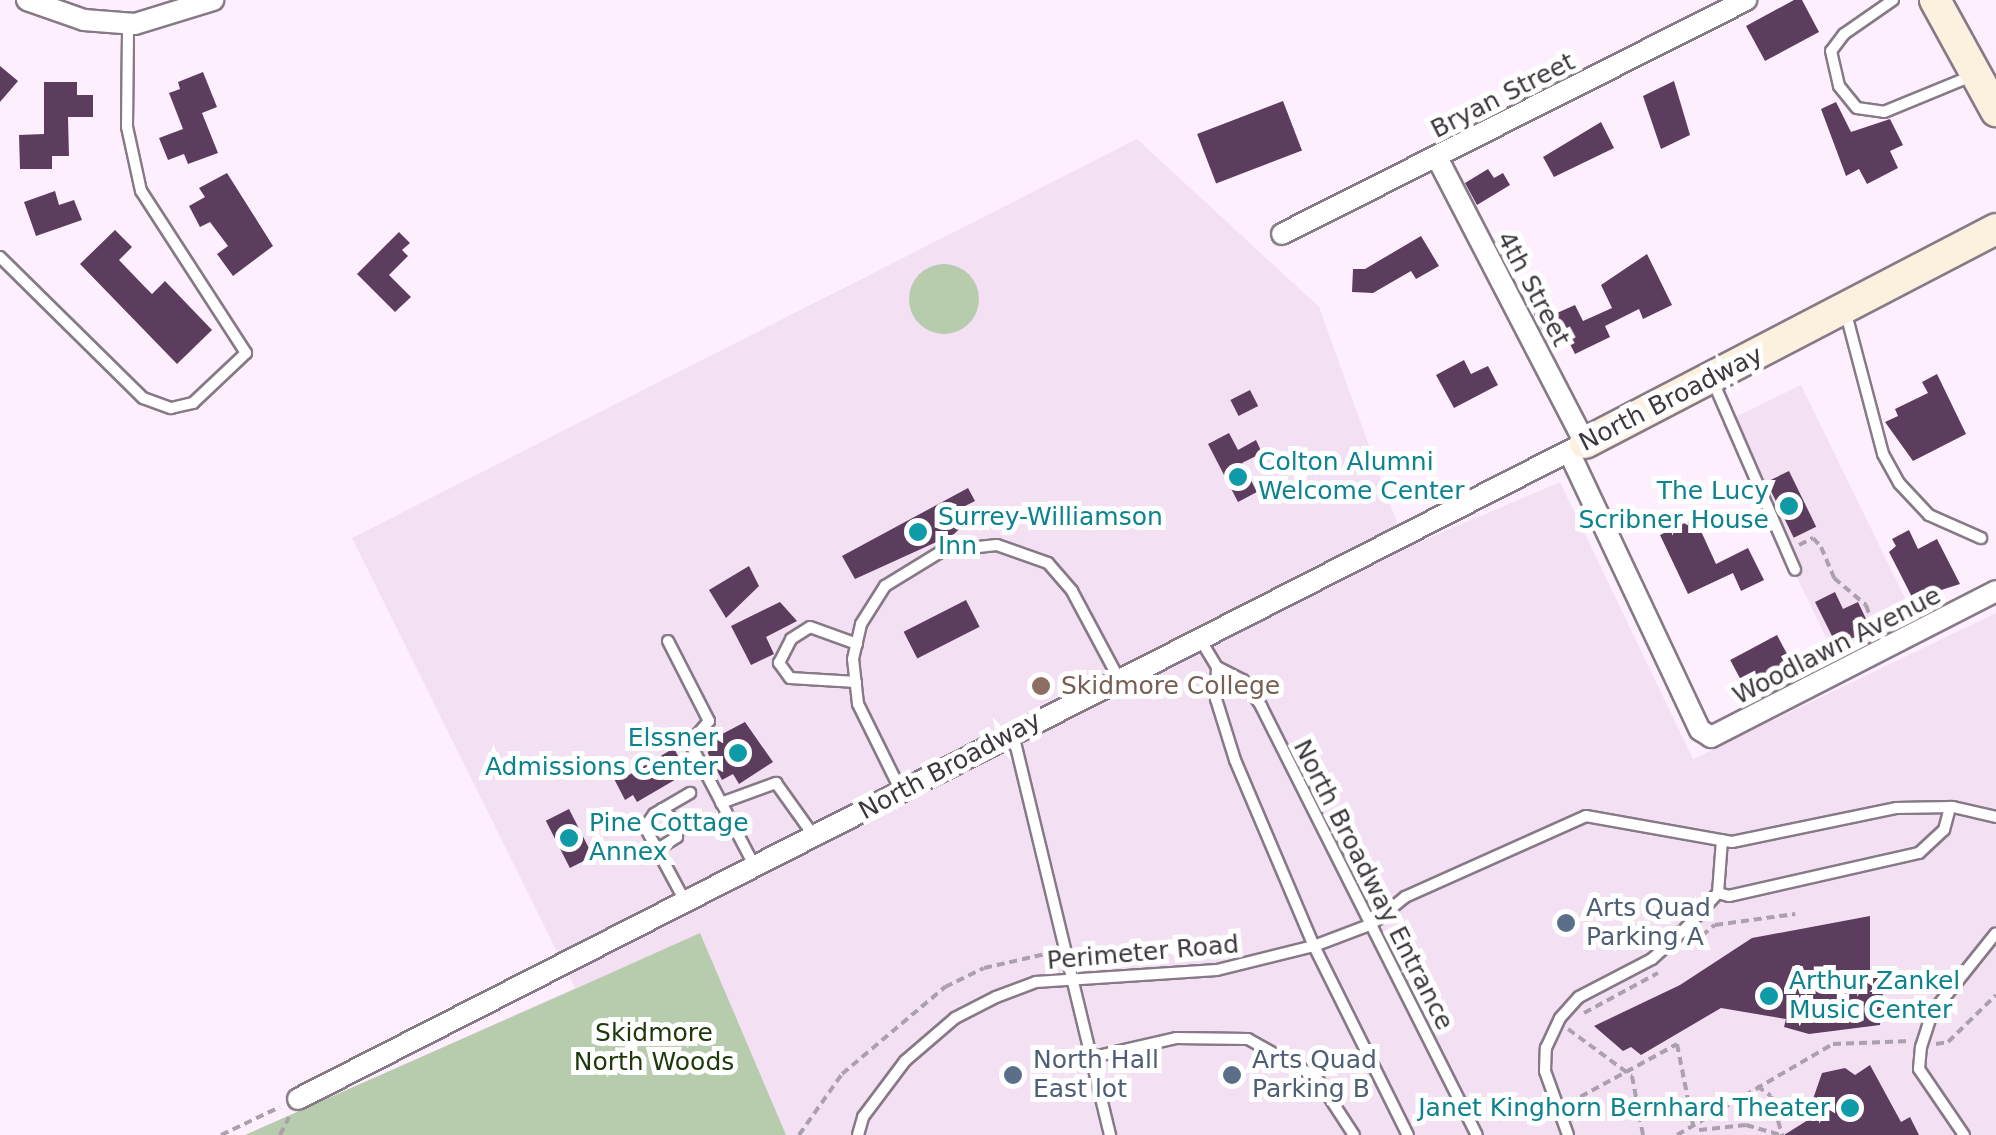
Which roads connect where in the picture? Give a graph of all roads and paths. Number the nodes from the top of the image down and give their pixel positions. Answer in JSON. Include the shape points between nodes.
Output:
{"nodes":[{"id":1,"x":27,"y":0,"type":"edge"},
{"id":2,"x":213,"y":0,"type":"edge"},
{"id":3,"x":1746,"y":0,"type":"edge"},
{"id":4,"x":1893,"y":0,"type":"edge"},
{"id":5,"x":1935,"y":0,"type":"edge"},
{"id":6,"x":128,"y":24,"type":"junction"},
{"id":7,"x":1975,"y":74,"type":"junction"},
{"id":8,"x":1996,"y":111,"type":"edge"},
{"id":9,"x":1437,"y":158,"type":"junction"},
{"id":10,"x":1996,"y":229,"type":"edge"},
{"id":11,"x":1282,"y":234,"type":"dead end"},
{"id":12,"x":0,"y":257,"type":"edge"},
{"id":13,"x":1844,"y":309,"type":"junction"},
{"id":14,"x":1712,"y":379,"type":"junction"},
{"id":15,"x":1577,"y":447,"type":"junction"},
{"id":16,"x":1981,"y":538,"type":"dead end"},
{"id":17,"x":1786,"y":552,"type":"junction"},
{"id":18,"x":1795,"y":570,"type":"dead end"},
{"id":19,"x":1996,"y":591,"type":"edge"},
{"id":20,"x":1198,"y":637,"type":"junction"},
{"id":21,"x":668,"y":641,"type":"dead end"},
{"id":22,"x":857,"y":644,"type":"junction"},
{"id":23,"x":1879,"y":655,"type":"junction"},
{"id":24,"x":1217,"y":668,"type":"junction"},
{"id":25,"x":1118,"y":677,"type":"junction"},
{"id":26,"x":856,"y":682,"type":"junction"},
{"id":27,"x":1700,"y":730,"type":"joint"},
{"id":28,"x":1013,"y":734,"type":"junction"},
{"id":29,"x":901,"y":792,"type":"junction"},
{"id":30,"x":690,"y":794,"type":"dead end"},
{"id":31,"x":721,"y":803,"type":"junction"},
{"id":32,"x":1950,"y":807,"type":"junction"},
{"id":33,"x":662,"y":809,"type":"junction"},
{"id":34,"x":1996,"y":817,"type":"edge"},
{"id":35,"x":815,"y":837,"type":"junction"},
{"id":36,"x":1722,"y":840,"type":"junction"},
{"id":37,"x":661,"y":847,"type":"junction"},
{"id":38,"x":756,"y":868,"type":"junction"},
{"id":39,"x":1718,"y":893,"type":"junction"},
{"id":40,"x":686,"y":904,"type":"junction"},
{"id":41,"x":1795,"y":914,"type":"dead end"},
{"id":42,"x":1372,"y":924,"type":"junction"},
{"id":43,"x":1996,"y":933,"type":"edge"},
{"id":44,"x":1314,"y":946,"type":"junction"},
{"id":45,"x":1068,"y":948,"type":"junction"},
{"id":46,"x":1687,"y":948,"type":"dead end"},
{"id":47,"x":1668,"y":964,"type":"dead end"},
{"id":48,"x":1075,"y":976,"type":"junction"},
{"id":49,"x":1996,"y":995,"type":"edge"},
{"id":50,"x":1568,"y":1028,"type":"junction"},
{"id":51,"x":1922,"y":1042,"type":"junction"},
{"id":52,"x":1560,"y":1044,"type":"dead end"},
{"id":53,"x":1093,"y":1057,"type":"junction"},
{"id":54,"x":1628,"y":1071,"type":"junction"},
{"id":55,"x":1757,"y":1086,"type":"junction"},
{"id":56,"x":1564,"y":1087,"type":"dead end"},
{"id":57,"x":298,"y":1099,"type":"joint"},
{"id":58,"x":1565,"y":1105,"type":"junction"},
{"id":59,"x":1575,"y":1113,"type":"dead end"},
{"id":60,"x":1698,"y":1128,"type":"edge"},
{"id":61,"x":221,"y":1135,"type":"edge"},
{"id":62,"x":799,"y":1135,"type":"edge"},
{"id":63,"x":858,"y":1135,"type":"edge"},
{"id":64,"x":1110,"y":1135,"type":"edge"},
{"id":65,"x":1354,"y":1135,"type":"edge"},
{"id":66,"x":1408,"y":1135,"type":"edge"},
{"id":67,"x":1477,"y":1135,"type":"edge"},
{"id":68,"x":1568,"y":1135,"type":"edge"},
{"id":69,"x":1643,"y":1135,"type":"edge"},
{"id":70,"x":1677,"y":1135,"type":"edge"},
{"id":71,"x":1781,"y":1135,"type":"edge"},
{"id":72,"x":1964,"y":1135,"type":"edge"}],
"edges":[{"from":1,"to":6,"type":"street","via":[[84,20]]},
{"from":2,"to":6,"type":"street"},
{"from":3,"to":9,"type":"street","name":"Bryan Street"},
{"from":4,"to":7,"type":"lane","via":[[1844,34],[1832,51],[1840,86],[1858,108],[1884,112]]},
{"from":5,"to":7,"type":"street"},
{"from":6,"to":12,"type":"lane","via":[[127,127],[141,192],[246,353],[193,403],[171,408],[143,398]]},
{"from":7,"to":8,"type":"street"},
{"from":9,"to":11,"type":"street","name":"Bryan Street"},
{"from":9,"to":15,"type":"street","name":"4th Street"},
{"from":10,"to":13,"type":"street","name":"North Broadway"},
{"from":13,"to":14,"type":"street","name":"North Broadway"},
{"from":13,"to":16,"type":"lane","via":[[1879,440],[1900,483],[1929,515]]},
{"from":14,"to":15,"type":"street","name":"North Broadway"},
{"from":14,"to":17,"type":"lane"},
{"from":15,"to":20,"type":"street","name":"North Broadway"},
{"from":15,"to":27,"type":"street","name":"4th Street"},
{"from":17,"to":18,"type":"lane"},
{"from":17,"to":23,"type":"path","via":[[1813,538],[1834,578],[1866,606]]},
{"from":19,"to":23,"type":"street","name":"Woodlawn Avenue"},
{"from":20,"to":24,"type":"lane","name":"North Broadway Entrance"},
{"from":20,"to":25,"type":"street","name":"North Broadway"},
{"from":21,"to":31,"type":"lane","via":[[709,721],[690,743]]},
{"from":22,"to":25,"type":"lane","via":[[884,586],[942,550],[997,545],[1048,563],[1072,591]]},
{"from":22,"to":26,"type":"lane"},
{"from":22,"to":26,"type":"lane","via":[[810,626],[791,639],[779,662],[790,678]]},
{"from":23,"to":27,"type":"street","name":"Woodlawn Avenue","via":[[1712,737]]},
{"from":24,"to":42,"type":"lane","name":"North Broadway Entrance","via":[[1243,680],[1260,706]]},
{"from":24,"to":44,"type":"lane","name":"North Broadway Entrance","via":[[1216,699],[1235,760]]},
{"from":25,"to":28,"type":"street","name":"North Broadway"},
{"from":26,"to":29,"type":"lane","via":[[874,740]]},
{"from":28,"to":29,"type":"street","name":"North Broadway"},
{"from":28,"to":45,"type":"lane"},
{"from":29,"to":35,"type":"street","name":"North Broadway"},
{"from":30,"to":33,"type":"lane"},
{"from":31,"to":35,"type":"lane","via":[[776,783]]},
{"from":31,"to":38,"type":"lane"},
{"from":32,"to":34,"type":"lane","name":"Perimeter Road"},
{"from":32,"to":36,"type":"lane","name":"Perimeter Road","via":[[1896,808]]},
{"from":32,"to":39,"type":"lane","via":[[1944,830],[1919,853],[1730,896]]},
{"from":33,"to":37,"type":"lane","via":[[645,827]]},
{"from":33,"to":37,"type":"lane","via":[[678,824],[677,837]]},
{"from":35,"to":38,"type":"street","name":"North Broadway"},
{"from":36,"to":39,"type":"lane"},
{"from":36,"to":42,"type":"lane","name":"Perimeter Road","via":[[1586,816],[1405,897]]},
{"from":37,"to":40,"type":"lane"},
{"from":38,"to":40,"type":"street","name":"North Broadway"},
{"from":39,"to":58,"type":"lane","via":[[1652,960],[1579,997],[1560,1018],[1546,1048],[1546,1071]]},
{"from":40,"to":57,"type":"street","name":"North Broadway"},
{"from":41,"to":46,"type":"path","via":[[1715,925]]},
{"from":42,"to":44,"type":"lane","name":"Perimeter Road"},
{"from":42,"to":67,"type":"lane","name":"North Broadway Entrance"},
{"from":43,"to":51,"type":"lane","via":[[1932,1014]]},
{"from":44,"to":48,"type":"lane","name":"Perimeter Road","via":[[1217,970]]},
{"from":44,"to":66,"type":"lane","name":"North Broadway Entrance"},
{"from":45,"to":48,"type":"lane"},
{"from":45,"to":62,"type":"path","via":[[984,968],[945,986],[842,1074]]},
{"from":47,"to":50,"type":"path"},
{"from":48,"to":53,"type":"lane"},
{"from":48,"to":63,"type":"lane","name":"Perimeter Road","via":[[1036,982],[955,1018],[905,1061],[863,1117]]},
{"from":49,"to":51,"type":"path","via":[[1948,1042]]},
{"from":50,"to":52,"type":"path"},
{"from":50,"to":54,"type":"path"},
{"from":51,"to":55,"type":"path","via":[[1872,1038],[1833,1044]]},
{"from":51,"to":72,"type":"lane","via":[[1919,1069]]},
{"from":53,"to":64,"type":"lane"},
{"from":53,"to":65,"type":"lane","via":[[1176,1038],[1248,1038],[1316,1077]]},
{"from":54,"to":58,"type":"path"},
{"from":54,"to":60,"type":"path","via":[[1677,1044]]},
{"from":54,"to":69,"type":"path"},
{"from":55,"to":60,"type":"path"},
{"from":55,"to":71,"type":"path","via":[[1770,1096]]},
{"from":56,"to":58,"type":"path"},
{"from":57,"to":61,"type":"path"},
{"from":58,"to":59,"type":"path"},
{"from":58,"to":68,"type":"lane"},
{"from":60,"to":70,"type":"path"},
{"from":60,"to":71,"type":"path","via":[[1746,1126]]}]}
